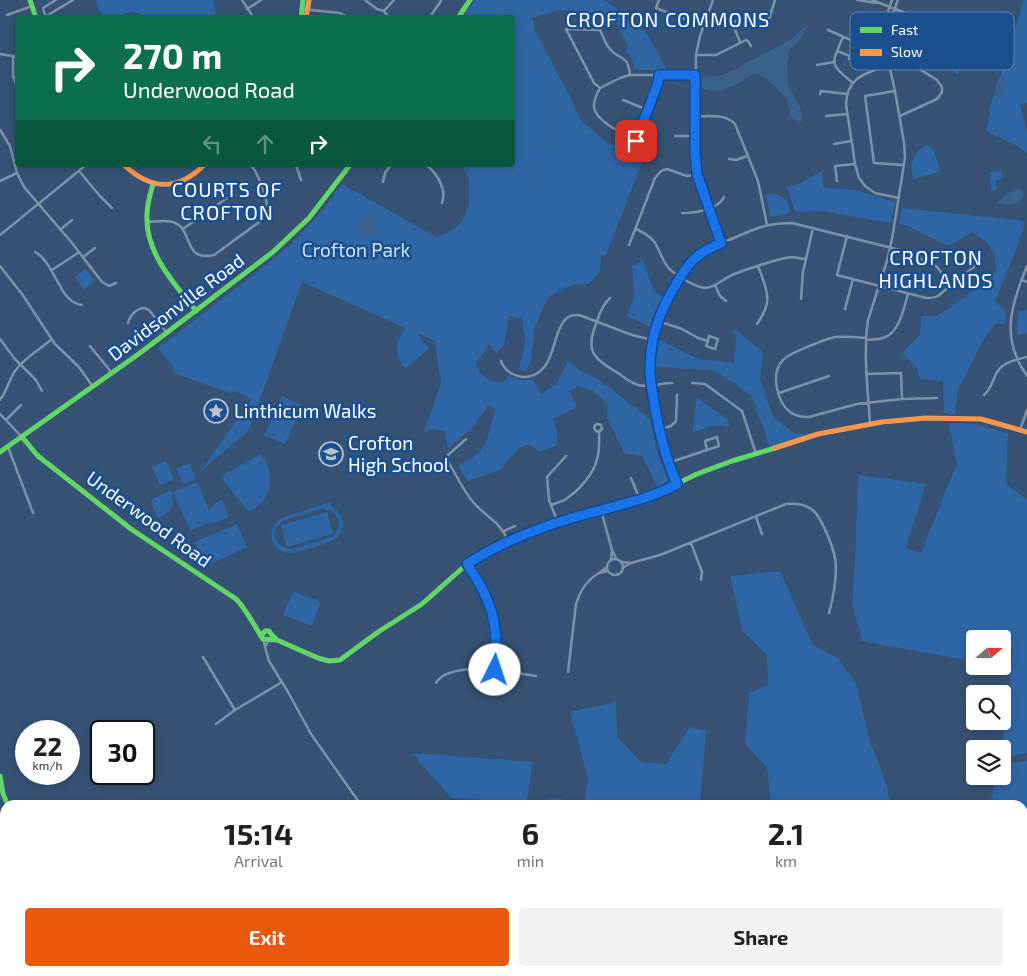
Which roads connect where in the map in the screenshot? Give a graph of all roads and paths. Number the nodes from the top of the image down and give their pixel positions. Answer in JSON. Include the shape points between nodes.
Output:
{"nodes":[{"id":1,"x":30,"y":0,"type":"edge"},
{"id":2,"x":56,"y":0,"type":"edge"},
{"id":3,"x":73,"y":0,"type":"edge"},
{"id":4,"x":242,"y":0,"type":"edge"},
{"id":5,"x":261,"y":0,"type":"edge"},
{"id":6,"x":304,"y":0,"type":"edge"},
{"id":7,"x":309,"y":0,"type":"edge"},
{"id":8,"x":365,"y":0,"type":"edge"},
{"id":9,"x":394,"y":0,"type":"edge"},
{"id":10,"x":470,"y":0,"type":"edge"},
{"id":11,"x":659,"y":0,"type":"edge"},
{"id":12,"x":713,"y":0,"type":"edge"},
{"id":13,"x":775,"y":0,"type":"edge"},
{"id":14,"x":857,"y":0,"type":"edge"},
{"id":15,"x":872,"y":0,"type":"edge"},
{"id":16,"x":892,"y":0,"type":"edge"},
{"id":17,"x":898,"y":0,"type":"edge"},
{"id":18,"x":441,"y":1,"type":"edge"},
{"id":19,"x":881,"y":4,"type":"junction"},
{"id":20,"x":32,"y":6,"type":"junction"},
{"id":21,"x":890,"y":6,"type":"junction"},
{"id":22,"x":895,"y":8,"type":"junction"},
{"id":23,"x":247,"y":9,"type":"junction"},
{"id":24,"x":305,"y":9,"type":"junction"},
{"id":25,"x":384,"y":11,"type":"junction"},
{"id":26,"x":888,"y":12,"type":"edge"},
{"id":27,"x":894,"y":12,"type":"edge"},
{"id":28,"x":905,"y":12,"type":"edge"},
{"id":29,"x":7,"y":15,"type":"dead end"},
{"id":30,"x":35,"y":15,"type":"edge"},
{"id":31,"x":45,"y":15,"type":"edge"},
{"id":32,"x":48,"y":15,"type":"edge"},
{"id":33,"x":252,"y":15,"type":"edge"},
{"id":34,"x":302,"y":15,"type":"edge"},
{"id":35,"x":306,"y":15,"type":"edge"},
{"id":36,"x":344,"y":15,"type":"edge"},
{"id":37,"x":387,"y":15,"type":"edge"},
{"id":38,"x":431,"y":15,"type":"edge"},
{"id":39,"x":460,"y":15,"type":"edge"},
{"id":40,"x":736,"y":21,"type":"dead end"},
{"id":41,"x":764,"y":25,"type":"dead end"},
{"id":42,"x":703,"y":26,"type":"junction"},
{"id":43,"x":828,"y":30,"type":"dead end"},
{"id":44,"x":843,"y":37,"type":"junction"},
{"id":45,"x":850,"y":40,"type":"edge"},
{"id":46,"x":740,"y":42,"type":"junction"},
{"id":47,"x":750,"y":46,"type":"dead end"},
{"id":48,"x":837,"y":51,"type":"junction"},
{"id":49,"x":0,"y":54,"type":"edge"},
{"id":50,"x":696,"y":55,"type":"junction"},
{"id":51,"x":13,"y":57,"type":"joint"},
{"id":52,"x":849,"y":59,"type":"dead end"},
{"id":53,"x":834,"y":62,"type":"junction"},
{"id":54,"x":817,"y":65,"type":"dead end"},
{"id":55,"x":873,"y":70,"type":"edge"},
{"id":56,"x":890,"y":70,"type":"edge"},
{"id":57,"x":920,"y":70,"type":"edge"},
{"id":58,"x":630,"y":75,"type":"junction"},
{"id":59,"x":659,"y":75,"type":"junction"},
{"id":60,"x":695,"y":75,"type":"junction"},
{"id":61,"x":15,"y":79,"type":"edge"},
{"id":62,"x":853,"y":83,"type":"junction"},
{"id":63,"x":600,"y":88,"type":"junction"},
{"id":64,"x":895,"y":90,"type":"junction"},
{"id":65,"x":820,"y":94,"type":"dead end"},
{"id":66,"x":847,"y":94,"type":"junction"},
{"id":67,"x":623,"y":100,"type":"dead end"},
{"id":68,"x":648,"y":110,"type":"junction"},
{"id":69,"x":848,"y":114,"type":"junction"},
{"id":70,"x":695,"y":116,"type":"junction"},
{"id":71,"x":826,"y":116,"type":"dead end"},
{"id":72,"x":900,"y":116,"type":"junction"},
{"id":73,"x":0,"y":131,"type":"edge"},
{"id":74,"x":675,"y":136,"type":"dead end"},
{"id":75,"x":695,"y":136,"type":"junction"},
{"id":76,"x":851,"y":141,"type":"junction"},
{"id":77,"x":834,"y":144,"type":"dead end"},
{"id":78,"x":748,"y":156,"type":"junction"},
{"id":79,"x":730,"y":159,"type":"dead end"},
{"id":80,"x":855,"y":164,"type":"junction"},
{"id":81,"x":15,"y":165,"type":"edge"},
{"id":82,"x":904,"y":166,"type":"junction"},
{"id":83,"x":15,"y":167,"type":"edge"},
{"id":84,"x":84,"y":167,"type":"edge"},
{"id":85,"x":126,"y":167,"type":"edge"},
{"id":86,"x":202,"y":167,"type":"edge"},
{"id":87,"x":252,"y":167,"type":"edge"},
{"id":88,"x":297,"y":167,"type":"edge"},
{"id":89,"x":348,"y":167,"type":"edge"},
{"id":90,"x":390,"y":167,"type":"edge"},
{"id":91,"x":428,"y":167,"type":"edge"},
{"id":92,"x":79,"y":171,"type":"junction"},
{"id":93,"x":17,"y":173,"type":"junction"},
{"id":94,"x":697,"y":174,"type":"junction"},
{"id":95,"x":301,"y":180,"type":"dead end"},
{"id":96,"x":0,"y":181,"type":"edge"},
{"id":97,"x":837,"y":181,"type":"dead end"},
{"id":98,"x":383,"y":182,"type":"dead end"},
{"id":99,"x":153,"y":184,"type":"junction"},
{"id":100,"x":724,"y":197,"type":"dead end"},
{"id":101,"x":228,"y":198,"type":"dead end"},
{"id":102,"x":899,"y":198,"type":"junction"},
{"id":103,"x":442,"y":203,"type":"dead end"},
{"id":104,"x":38,"y":204,"type":"junction"},
{"id":105,"x":112,"y":208,"type":"dead end"},
{"id":106,"x":709,"y":208,"type":"junction"},
{"id":107,"x":682,"y":213,"type":"dead end"},
{"id":108,"x":72,"y":220,"type":"dead end"},
{"id":109,"x":147,"y":222,"type":"junction"},
{"id":110,"x":768,"y":224,"type":"junction"},
{"id":111,"x":813,"y":228,"type":"junction"},
{"id":112,"x":183,"y":229,"type":"junction"},
{"id":113,"x":636,"y":229,"type":"junction"},
{"id":114,"x":60,"y":230,"type":"junction"},
{"id":115,"x":0,"y":235,"type":"edge"},
{"id":116,"x":847,"y":236,"type":"junction"},
{"id":117,"x":721,"y":243,"type":"junction"},
{"id":118,"x":629,"y":245,"type":"dead end"},
{"id":119,"x":95,"y":248,"type":"dead end"},
{"id":120,"x":890,"y":248,"type":"junction"},
{"id":121,"x":35,"y":252,"type":"dead end"},
{"id":122,"x":79,"y":252,"type":"junction"},
{"id":123,"x":83,"y":257,"type":"junction"},
{"id":124,"x":805,"y":259,"type":"junction"},
{"id":125,"x":0,"y":266,"type":"edge"},
{"id":126,"x":758,"y":266,"type":"junction"},
{"id":127,"x":975,"y":266,"type":"junction"},
{"id":128,"x":1027,"y":266,"type":"edge"},
{"id":129,"x":52,"y":270,"type":"junction"},
{"id":130,"x":680,"y":277,"type":"junction"},
{"id":131,"x":853,"y":279,"type":"junction"},
{"id":132,"x":1022,"y":280,"type":"junction"},
{"id":133,"x":1027,"y":282,"type":"edge"},
{"id":134,"x":116,"y":283,"type":"dead end"},
{"id":135,"x":715,"y":285,"type":"junction"},
{"id":136,"x":951,"y":285,"type":"junction"},
{"id":137,"x":879,"y":286,"type":"junction"},
{"id":138,"x":908,"y":294,"type":"junction"},
{"id":139,"x":610,"y":298,"type":"dead end"},
{"id":140,"x":801,"y":299,"type":"dead end"},
{"id":141,"x":726,"y":301,"type":"dead end"},
{"id":142,"x":82,"y":305,"type":"dead end"},
{"id":143,"x":845,"y":309,"type":"dead end"},
{"id":144,"x":196,"y":311,"type":"junction"},
{"id":145,"x":658,"y":321,"type":"junction"},
{"id":146,"x":597,"y":322,"type":"junction"},
{"id":147,"x":128,"y":323,"type":"dead end"},
{"id":148,"x":757,"y":324,"type":"dead end"},
{"id":149,"x":167,"y":333,"type":"junction"},
{"id":150,"x":0,"y":339,"type":"edge"},
{"id":151,"x":52,"y":339,"type":"junction"},
{"id":152,"x":866,"y":339,"type":"junction"},
{"id":153,"x":653,"y":340,"type":"junction"},
{"id":154,"x":708,"y":341,"type":"junction"},
{"id":155,"x":90,"y":346,"type":"dead end"},
{"id":156,"x":1027,"y":357,"type":"edge"},
{"id":157,"x":1018,"y":360,"type":"junction"},
{"id":158,"x":501,"y":361,"type":"dead end"},
{"id":159,"x":20,"y":365,"type":"junction"},
{"id":160,"x":112,"y":373,"type":"junction"},
{"id":161,"x":866,"y":374,"type":"junction"},
{"id":162,"x":829,"y":376,"type":"dead end"},
{"id":163,"x":1027,"y":376,"type":"edge"},
{"id":164,"x":672,"y":383,"type":"dead end"},
{"id":165,"x":692,"y":383,"type":"dead end"},
{"id":166,"x":651,"y":385,"type":"junction"},
{"id":167,"x":93,"y":387,"type":"junction"},
{"id":168,"x":42,"y":390,"type":"dead end"},
{"id":169,"x":779,"y":393,"type":"junction"},
{"id":170,"x":677,"y":395,"type":"dead end"},
{"id":171,"x":984,"y":395,"type":"dead end"},
{"id":172,"x":937,"y":398,"type":"dead end"},
{"id":173,"x":902,"y":399,"type":"junction"},
{"id":174,"x":0,"y":400,"type":"edge"},
{"id":175,"x":868,"y":402,"type":"junction"},
{"id":176,"x":21,"y":406,"type":"dead end"},
{"id":177,"x":1027,"y":410,"type":"edge"},
{"id":178,"x":0,"y":414,"type":"edge"},
{"id":179,"x":6,"y":420,"type":"junction"},
{"id":180,"x":870,"y":424,"type":"junction"},
{"id":181,"x":659,"y":430,"type":"junction"},
{"id":182,"x":1020,"y":430,"type":"junction"},
{"id":183,"x":598,"y":432,"type":"dead end"},
{"id":184,"x":1027,"y":432,"type":"edge"},
{"id":185,"x":22,"y":437,"type":"junction"},
{"id":186,"x":466,"y":439,"type":"dead end"},
{"id":187,"x":8,"y":447,"type":"junction"},
{"id":188,"x":707,"y":450,"type":"junction"},
{"id":189,"x":0,"y":452,"type":"edge"},
{"id":190,"x":756,"y":454,"type":"junction"},
{"id":191,"x":566,"y":456,"type":"dead end"},
{"id":192,"x":668,"y":463,"type":"junction"},
{"id":193,"x":631,"y":478,"type":"dead end"},
{"id":194,"x":677,"y":484,"type":"junction"},
{"id":195,"x":640,"y":500,"type":"junction"},
{"id":196,"x":551,"y":505,"type":"junction"},
{"id":197,"x":602,"y":510,"type":"junction"},
{"id":198,"x":33,"y":513,"type":"dead end"},
{"id":199,"x":756,"y":517,"type":"junction"},
{"id":200,"x":558,"y":523,"type":"junction"},
{"id":201,"x":515,"y":526,"type":"dead end"},
{"id":202,"x":504,"y":531,"type":"junction"},
{"id":203,"x":762,"y":534,"type":"dead end"},
{"id":204,"x":508,"y":541,"type":"junction"},
{"id":205,"x":691,"y":543,"type":"junction"},
{"id":206,"x":612,"y":550,"type":"junction"},
{"id":207,"x":616,"y":558,"type":"junction"},
{"id":208,"x":611,"y":560,"type":"junction"},
{"id":209,"x":622,"y":562,"type":"junction"},
{"id":210,"x":631,"y":562,"type":"junction"},
{"id":211,"x":467,"y":564,"type":"junction"},
{"id":212,"x":607,"y":567,"type":"junction"},
{"id":213,"x":624,"y":567,"type":"junction"},
{"id":214,"x":609,"y":571,"type":"junction"},
{"id":215,"x":600,"y":573,"type":"junction"},
{"id":216,"x":700,"y":580,"type":"dead end"},
{"id":217,"x":829,"y":613,"type":"dead end"},
{"id":218,"x":266,"y":636,"type":"junction"},
{"id":219,"x":203,"y":658,"type":"dead end"},
{"id":220,"x":495,"y":670,"type":"junction"},
{"id":221,"x":568,"y":672,"type":"dead end"},
{"id":222,"x":536,"y":676,"type":"dead end"},
{"id":223,"x":282,"y":682,"type":"junction"},
{"id":224,"x":436,"y":683,"type":"dead end"},
{"id":225,"x":236,"y":710,"type":"junction"},
{"id":226,"x":216,"y":724,"type":"dead end"},
{"id":227,"x":0,"y":776,"type":"edge"},
{"id":228,"x":6,"y":800,"type":"edge"},
{"id":229,"x":357,"y":800,"type":"edge"}],
"edges":[{"from":1,"to":20,"type":"street"},
{"from":2,"to":31,"type":"street","via":[[43,8]]},
{"from":3,"to":32,"type":"street"},
{"from":4,"to":23,"type":"street"},
{"from":5,"to":23,"type":"street"},
{"from":6,"to":24,"type":"street"},
{"from":7,"to":24,"type":"street"},
{"from":8,"to":25,"type":"street"},
{"from":9,"to":25,"type":"street"},
{"from":10,"to":39,"type":"street"},
{"from":11,"to":42,"type":"street","via":[[656,8]]},
{"from":12,"to":42,"type":"street"},
{"from":13,"to":41,"type":"street"},
{"from":14,"to":19,"type":"street"},
{"from":15,"to":19,"type":"street"},
{"from":16,"to":21,"type":"street"},
{"from":17,"to":22,"type":"street"},
{"from":18,"to":38,"type":"street"},
{"from":19,"to":21,"type":"street"},
{"from":20,"to":29,"type":"street"},
{"from":20,"to":30,"type":"street"},
{"from":21,"to":22,"type":"street"},
{"from":21,"to":26,"type":"street"},
{"from":22,"to":27,"type":"street"},
{"from":22,"to":28,"type":"street"},
{"from":23,"to":33,"type":"street"},
{"from":24,"to":34,"type":"street"},
{"from":24,"to":35,"type":"street"},
{"from":24,"to":36,"type":"street"},
{"from":25,"to":37,"type":"street"},
{"from":40,"to":46,"type":"street","via":[[734,27]]},
{"from":42,"to":50,"type":"street"},
{"from":43,"to":44,"type":"street"},
{"from":44,"to":45,"type":"street"},
{"from":44,"to":48,"type":"street"},
{"from":46,"to":47,"type":"street","via":[[747,40]]},
{"from":46,"to":50,"type":"street","via":[[716,55]]},
{"from":48,"to":52,"type":"street","via":[[850,56]]},
{"from":48,"to":53,"type":"street"},
{"from":49,"to":51,"type":"street"},
{"from":50,"to":60,"type":"street"},
{"from":51,"to":61,"type":"street"},
{"from":53,"to":54,"type":"street"},
{"from":53,"to":62,"type":"street","via":[[837,70]]},
{"from":55,"to":62,"type":"street"},
{"from":56,"to":64,"type":"street"},
{"from":57,"to":72,"type":"street","via":[[937,80],[941,95]]},
{"from":58,"to":59,"type":"street"},
{"from":58,"to":63,"type":"street"},
{"from":58,"to":63,"type":"street","via":[[626,61],[610,49],[600,30],[566,29],[594,83]]},
{"from":59,"to":60,"type":"street"},
{"from":59,"to":68,"type":"street"},
{"from":60,"to":70,"type":"street"},
{"from":62,"to":66,"type":"street"},
{"from":63,"to":68,"type":"street","via":[[594,103],[597,115],[636,141]]},
{"from":64,"to":72,"type":"street"},
{"from":64,"to":82,"type":"street","via":[[865,96],[874,163]]},
{"from":65,"to":66,"type":"street","via":[[821,91]]},
{"from":66,"to":69,"type":"street"},
{"from":67,"to":68,"type":"street"},
{"from":69,"to":71,"type":"street"},
{"from":69,"to":76,"type":"street"},
{"from":70,"to":75,"type":"street"},
{"from":70,"to":78,"type":"street","via":[[730,120]]},
{"from":72,"to":82,"type":"street"},
{"from":73,"to":81,"type":"street","via":[[10,146]]},
{"from":74,"to":75,"type":"street"},
{"from":75,"to":94,"type":"street"},
{"from":76,"to":77,"type":"street"},
{"from":76,"to":80,"type":"street"},
{"from":78,"to":79,"type":"street"},
{"from":78,"to":110,"type":"street"},
{"from":80,"to":97,"type":"street","via":[[835,166]]},
{"from":80,"to":102,"type":"street","via":[[859,178],[868,189]]},
{"from":82,"to":102,"type":"street"},
{"from":83,"to":93,"type":"street"},
{"from":84,"to":92,"type":"street"},
{"from":85,"to":99,"type":"street","via":[[135,176]]},
{"from":86,"to":99,"type":"street","via":[[184,181]]},
{"from":87,"to":112,"type":"street","via":[[260,180],[267,207],[262,220],[211,256],[193,250]]},
{"from":88,"to":95,"type":"street"},
{"from":89,"to":144,"type":"street","name":"Davidsonville Road","via":[[314,212],[286,241]]},
{"from":90,"to":98,"type":"street"},
{"from":91,"to":103,"type":"street","via":[[441,185]]},
{"from":92,"to":104,"type":"street"},
{"from":92,"to":105,"type":"street"},
{"from":93,"to":96,"type":"street"},
{"from":93,"to":104,"type":"street"},
{"from":94,"to":106,"type":"street"},
{"from":94,"to":113,"type":"street","via":[[687,176],[667,169],[660,173],[655,178]]},
{"from":99,"to":109,"type":"street"},
{"from":100,"to":106,"type":"street","via":[[720,204]]},
{"from":101,"to":112,"type":"street"},
{"from":102,"to":120,"type":"street"},
{"from":104,"to":114,"type":"street"},
{"from":104,"to":115,"type":"street"},
{"from":106,"to":107,"type":"street"},
{"from":106,"to":117,"type":"street"},
{"from":108,"to":114,"type":"street"},
{"from":109,"to":112,"type":"street","via":[[172,222]]},
{"from":109,"to":144,"type":"street","via":[[159,261]]},
{"from":110,"to":111,"type":"street","via":[[792,223]]},
{"from":110,"to":117,"type":"street"},
{"from":111,"to":116,"type":"street"},
{"from":111,"to":124,"type":"street"},
{"from":113,"to":118,"type":"street"},
{"from":113,"to":130,"type":"street","via":[[654,240],[667,266]]},
{"from":114,"to":122,"type":"street"},
{"from":116,"to":120,"type":"street"},
{"from":116,"to":131,"type":"street","via":[[837,274]]},
{"from":117,"to":130,"type":"street","via":[[698,255]]},
{"from":119,"to":123,"type":"street"},
{"from":120,"to":136,"type":"street","via":[[933,264]]},
{"from":120,"to":137,"type":"street"},
{"from":121,"to":129,"type":"street"},
{"from":122,"to":123,"type":"street"},
{"from":122,"to":129,"type":"street"},
{"from":123,"to":134,"type":"street","via":[[104,284]]},
{"from":124,"to":126,"type":"street","via":[[789,257]]},
{"from":124,"to":140,"type":"street"},
{"from":125,"to":151,"type":"street"},
{"from":126,"to":135,"type":"street","via":[[732,274]]},
{"from":126,"to":148,"type":"street","via":[[768,300]]},
{"from":127,"to":127,"type":"street","via":[[980,262],[971,250],[966,255]]},
{"from":127,"to":136,"type":"street"},
{"from":128,"to":132,"type":"street"},
{"from":129,"to":142,"type":"street","via":[[65,294]]},
{"from":130,"to":135,"type":"street","via":[[700,287]]},
{"from":130,"to":145,"type":"street"},
{"from":131,"to":137,"type":"street"},
{"from":131,"to":143,"type":"street"},
{"from":132,"to":133,"type":"street"},
{"from":132,"to":157,"type":"street","via":[[1011,321]]},
{"from":135,"to":141,"type":"street"},
{"from":136,"to":138,"type":"street","via":[[929,298]]},
{"from":137,"to":138,"type":"street"},
{"from":137,"to":152,"type":"street","via":[[868,320]]},
{"from":138,"to":152,"type":"street","via":[[901,319],[889,334],[881,339]]},
{"from":139,"to":146,"type":"street"},
{"from":144,"to":149,"type":"street","name":"Davidsonville Road"},
{"from":145,"to":153,"type":"street"},
{"from":145,"to":154,"type":"street"},
{"from":146,"to":153,"type":"street"},
{"from":146,"to":158,"type":"street","via":[[578,315],[567,318],[547,362],[535,374],[515,375],[504,368]]},
{"from":146,"to":166,"type":"street","via":[[591,345],[597,359],[635,384]]},
{"from":147,"to":149,"type":"street","via":[[140,308],[145,308]]},
{"from":149,"to":160,"type":"street","name":"Davidsonville Road"},
{"from":150,"to":159,"type":"street"},
{"from":151,"to":159,"type":"street"},
{"from":151,"to":167,"type":"street"},
{"from":152,"to":161,"type":"street"},
{"from":152,"to":169,"type":"street","via":[[834,337],[788,356],[777,370]]},
{"from":153,"to":166,"type":"street"},
{"from":154,"to":154,"type":"street","via":[[706,346],[715,349],[718,339],[709,336]]},
{"from":155,"to":160,"type":"street"},
{"from":156,"to":157,"type":"street"},
{"from":157,"to":163,"type":"street"},
{"from":157,"to":171,"type":"street","via":[[1001,367]]},
{"from":159,"to":168,"type":"street"},
{"from":159,"to":174,"type":"street"},
{"from":160,"to":167,"type":"street","name":"Davidsonville Road"},
{"from":161,"to":173,"type":"street","via":[[901,373]]},
{"from":161,"to":175,"type":"street"},
{"from":162,"to":169,"type":"street"},
{"from":164,"to":166,"type":"street"},
{"from":165,"to":190,"type":"street","via":[[705,384],[742,411]]},
{"from":166,"to":181,"type":"street"},
{"from":167,"to":185,"type":"street","name":"Davidsonville Road"},
{"from":169,"to":175,"type":"street","via":[[788,410],[804,417]]},
{"from":170,"to":181,"type":"street","via":[[676,421]]},
{"from":172,"to":173,"type":"street"},
{"from":173,"to":175,"type":"street"},
{"from":175,"to":180,"type":"street"},
{"from":176,"to":179,"type":"street"},
{"from":177,"to":182,"type":"street"},
{"from":178,"to":179,"type":"street"},
{"from":179,"to":185,"type":"street"},
{"from":180,"to":182,"type":"street","name":"Underwood Road","via":[[920,418],[973,418]]},
{"from":180,"to":190,"type":"street","name":"Underwood Road","via":[[818,434]]},
{"from":181,"to":192,"type":"street"},
{"from":182,"to":184,"type":"street","name":"Underwood Road"},
{"from":183,"to":196,"type":"street","via":[[598,457],[592,473],[570,496]]},
{"from":185,"to":187,"type":"street","name":"Davidsonville Road"},
{"from":185,"to":218,"type":"street","name":"Underwood Road","via":[[38,456],[131,529],[236,599],[255,627]]},
{"from":186,"to":202,"type":"street","via":[[448,455],[447,460],[473,502]]},
{"from":187,"to":189,"type":"street","name":"Davidsonville Road"},
{"from":187,"to":198,"type":"street"},
{"from":188,"to":188,"type":"street","via":[[705,441],[717,437],[719,446]]},
{"from":188,"to":192,"type":"street"},
{"from":190,"to":194,"type":"street","name":"Underwood Road"},
{"from":191,"to":196,"type":"street","via":[[547,477]]},
{"from":192,"to":194,"type":"street"},
{"from":193,"to":195,"type":"street"},
{"from":194,"to":195,"type":"street","name":"Underwood Road"},
{"from":195,"to":197,"type":"street","name":"Underwood Road"},
{"from":196,"to":200,"type":"street"},
{"from":197,"to":200,"type":"street","name":"Underwood Road"},
{"from":197,"to":206,"type":"street"},
{"from":199,"to":203,"type":"street"},
{"from":199,"to":205,"type":"street"},
{"from":199,"to":217,"type":"street","via":[[794,503],[809,507],[820,518],[835,557],[835,583]]},
{"from":200,"to":204,"type":"street","name":"Underwood Road"},
{"from":201,"to":202,"type":"street"},
{"from":202,"to":204,"type":"street"},
{"from":204,"to":211,"type":"street","name":"Underwood Road"},
{"from":205,"to":210,"type":"street"},
{"from":205,"to":216,"type":"street","via":[[702,572]]},
{"from":206,"to":207,"type":"street"},
{"from":206,"to":208,"type":"street"},
{"from":207,"to":208,"type":"street"},
{"from":207,"to":209,"type":"street"},
{"from":208,"to":212,"type":"street"},
{"from":209,"to":210,"type":"street"},
{"from":209,"to":213,"type":"street"},
{"from":210,"to":213,"type":"street"},
{"from":211,"to":218,"type":"street","name":"Underwood Road","via":[[422,604],[340,660],[324,660]]},
{"from":211,"to":220,"type":"street","via":[[486,595],[494,620]]},
{"from":212,"to":214,"type":"street"},
{"from":212,"to":215,"type":"street"},
{"from":213,"to":214,"type":"street","via":[[617,575]]},
{"from":214,"to":215,"type":"street"},
{"from":215,"to":221,"type":"street","via":[[578,596]]},
{"from":218,"to":223,"type":"street","via":[[268,661]]},
{"from":219,"to":225,"type":"street"},
{"from":220,"to":222,"type":"street"},
{"from":220,"to":224,"type":"street","via":[[461,670],[443,676]]},
{"from":223,"to":225,"type":"street"},
{"from":223,"to":229,"type":"street","via":[[311,734]]},
{"from":225,"to":226,"type":"street"},
{"from":227,"to":228,"type":"street"}]}
